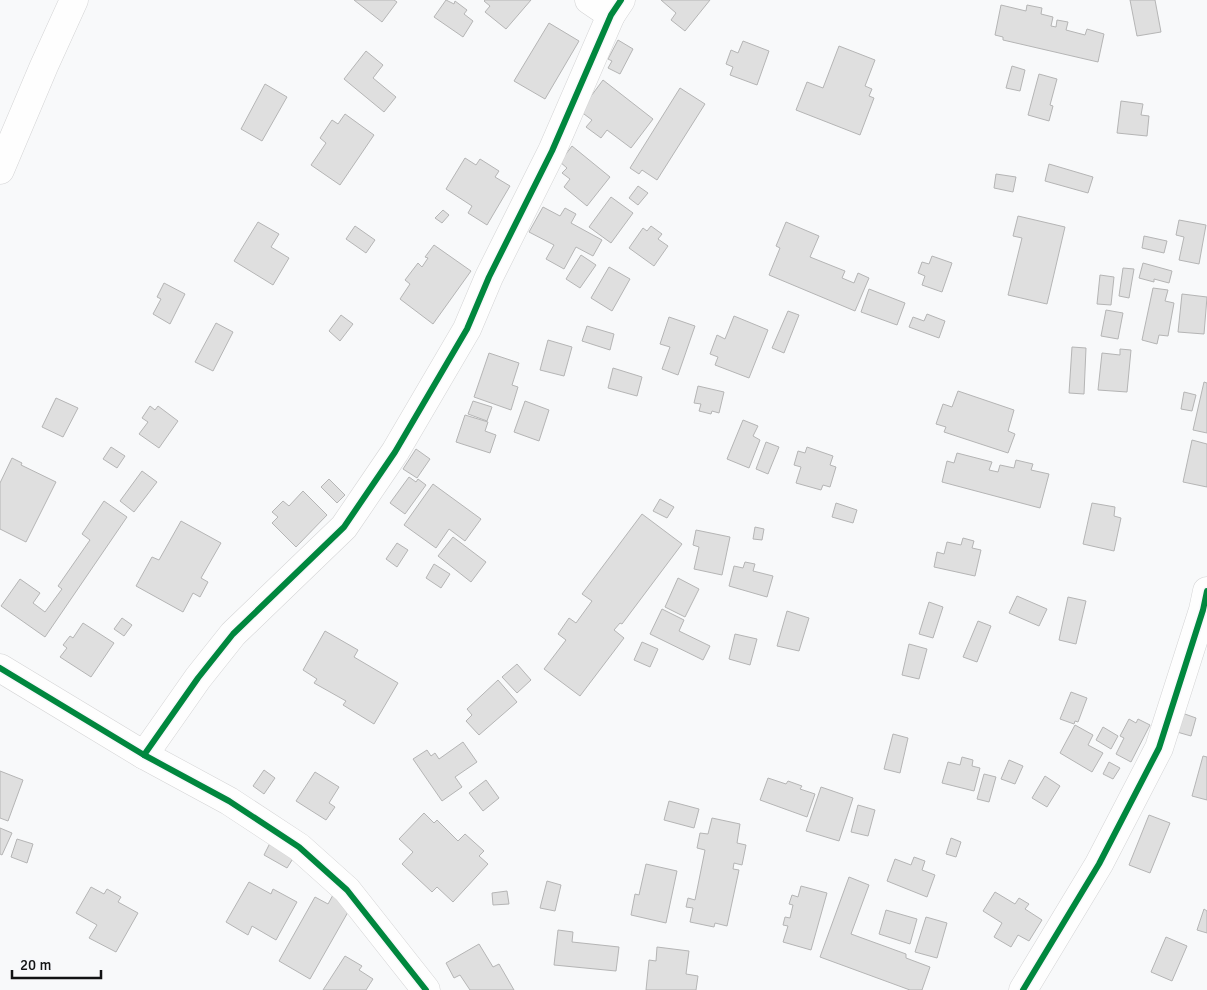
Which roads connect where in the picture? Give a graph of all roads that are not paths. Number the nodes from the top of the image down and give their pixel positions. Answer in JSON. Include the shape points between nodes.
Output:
{"nodes":[{"id":1,"x":74,"y":0,"type":"edge"},
{"id":2,"x":607,"y":5,"type":"edge"},
{"id":3,"x":0,"y":170,"type":"edge"},
{"id":4,"x":1207,"y":592,"type":"edge"},
{"id":5,"x":0,"y":668,"type":"edge"},
{"id":6,"x":144,"y":755,"type":"junction"},
{"id":7,"x":426,"y":990,"type":"edge"},
{"id":8,"x":1023,"y":990,"type":"edge"}],
"edges":[{"from":1,"to":3,"type":"street"},
{"from":2,"to":6,"type":"street","via":[[552,151],[489,277],[467,329],[395,452],[344,528],[233,634]]},
{"from":4,"to":8,"type":"street","via":[[1159,748],[1099,864]]},
{"from":5,"to":6,"type":"street"},
{"from":6,"to":7,"type":"street","via":[[229,801],[299,847],[347,890]]}]}
